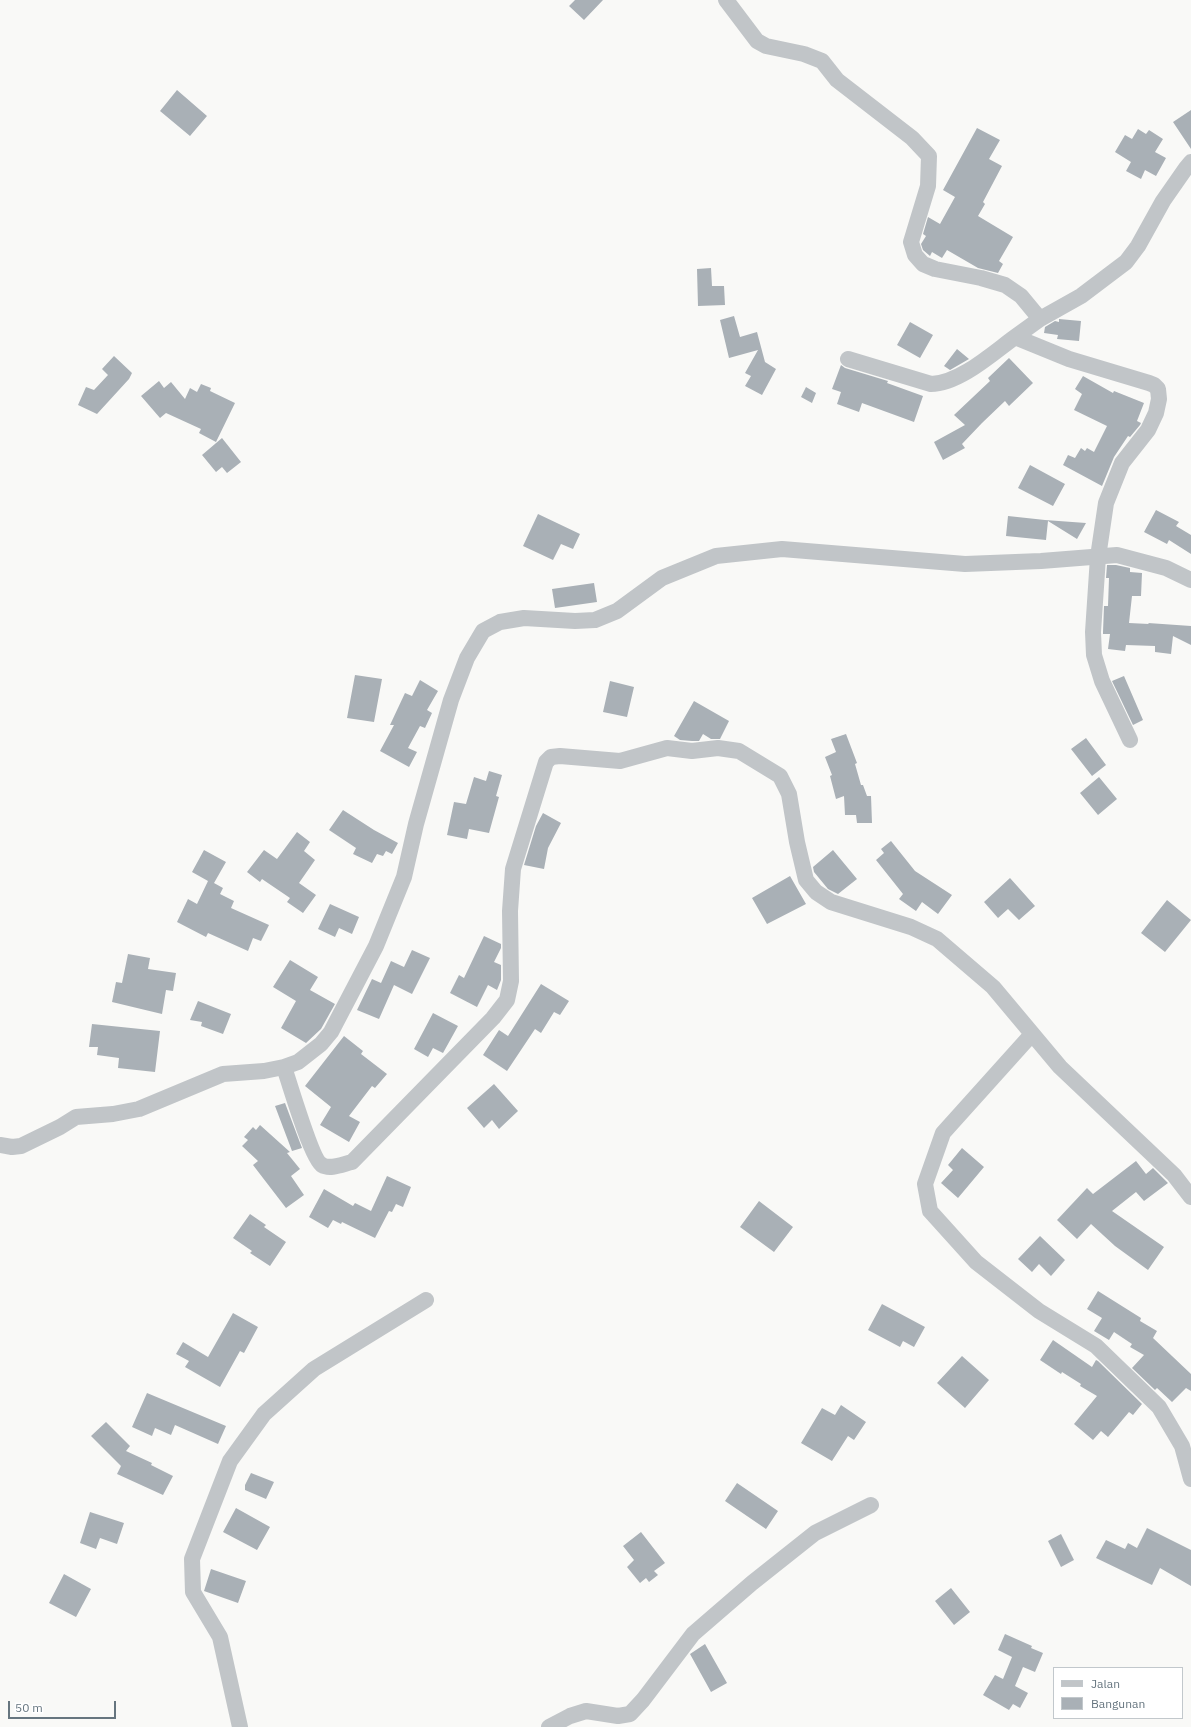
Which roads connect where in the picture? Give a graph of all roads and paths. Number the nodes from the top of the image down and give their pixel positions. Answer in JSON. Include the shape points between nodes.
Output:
{"nodes":[{"id":1,"x":726,"y":0,"type":"edge"},
{"id":2,"x":1191,"y":162,"type":"edge"},
{"id":3,"x":1040,"y":319,"type":"junction"},
{"id":4,"x":1015,"y":337,"type":"junction"},
{"id":5,"x":848,"y":359,"type":"dead end"},
{"id":6,"x":1098,"y":557,"type":"junction"},
{"id":7,"x":1191,"y":580,"type":"edge"},
{"id":8,"x":1130,"y":740,"type":"dead end"},
{"id":9,"x":1032,"y":1034,"type":"junction"},
{"id":10,"x":284,"y":1067,"type":"junction"},
{"id":11,"x":0,"y":1145,"type":"edge"},
{"id":12,"x":1191,"y":1197,"type":"edge"},
{"id":13,"x":426,"y":1300,"type":"dead end"},
{"id":14,"x":1191,"y":1479,"type":"edge"},
{"id":15,"x":871,"y":1505,"type":"dead end"},
{"id":16,"x":240,"y":1727,"type":"edge"},
{"id":17,"x":549,"y":1727,"type":"edge"}],
"edges":[{"from":1,"to":3,"type":"street","via":[[757,40],[766,46],[804,54],[822,61],[837,80],[901,129],[929,156],[928,186],[911,242],[914,255],[923,264],[934,269],[1005,285],[1021,296]]},
{"from":2,"to":3,"type":"street","via":[[1163,201],[1126,262],[1081,296]]},
{"from":3,"to":4,"type":"street"},
{"from":4,"to":5,"type":"street","via":[[956,379],[940,384],[931,384]]},
{"from":4,"to":6,"type":"street","via":[[1069,359],[1149,383],[1158,389],[1156,413],[1148,430],[1122,463],[1106,503]]},
{"from":6,"to":7,"type":"street","via":[[1117,555],[1166,568]]},
{"from":6,"to":8,"type":"street","via":[[1094,655],[1102,681]]},
{"from":6,"to":10,"type":"street","via":[[966,564],[782,549],[716,556],[662,578],[617,611],[594,620],[524,618],[500,622],[483,631],[467,658],[451,700],[416,824],[404,877],[376,946],[331,1032],[321,1044],[298,1062]]},
{"from":9,"to":10,"type":"street","via":[[992,987],[937,939],[911,927],[831,902],[816,892],[806,880],[789,794],[780,776],[739,750],[731,748],[692,751],[667,748],[620,761],[560,756],[551,757],[546,762],[513,869],[510,911],[511,981],[507,1000],[493,1018],[352,1162],[332,1167],[320,1164],[311,1146]]},
{"from":9,"to":12,"type":"street","via":[[1060,1067],[1174,1175]]},
{"from":9,"to":14,"type":"street","via":[[943,1132],[925,1184],[930,1211],[976,1262],[1039,1311],[1096,1346],[1159,1407],[1182,1446]]},
{"from":10,"to":11,"type":"street","via":[[223,1074],[139,1109],[76,1117],[21,1146]]},
{"from":13,"to":16,"type":"street","via":[[314,1369],[264,1414],[230,1461],[192,1559],[193,1592],[220,1637]]},
{"from":15,"to":17,"type":"street","via":[[815,1533],[693,1634],[630,1714],[618,1716],[586,1712],[570,1716]]}]}
